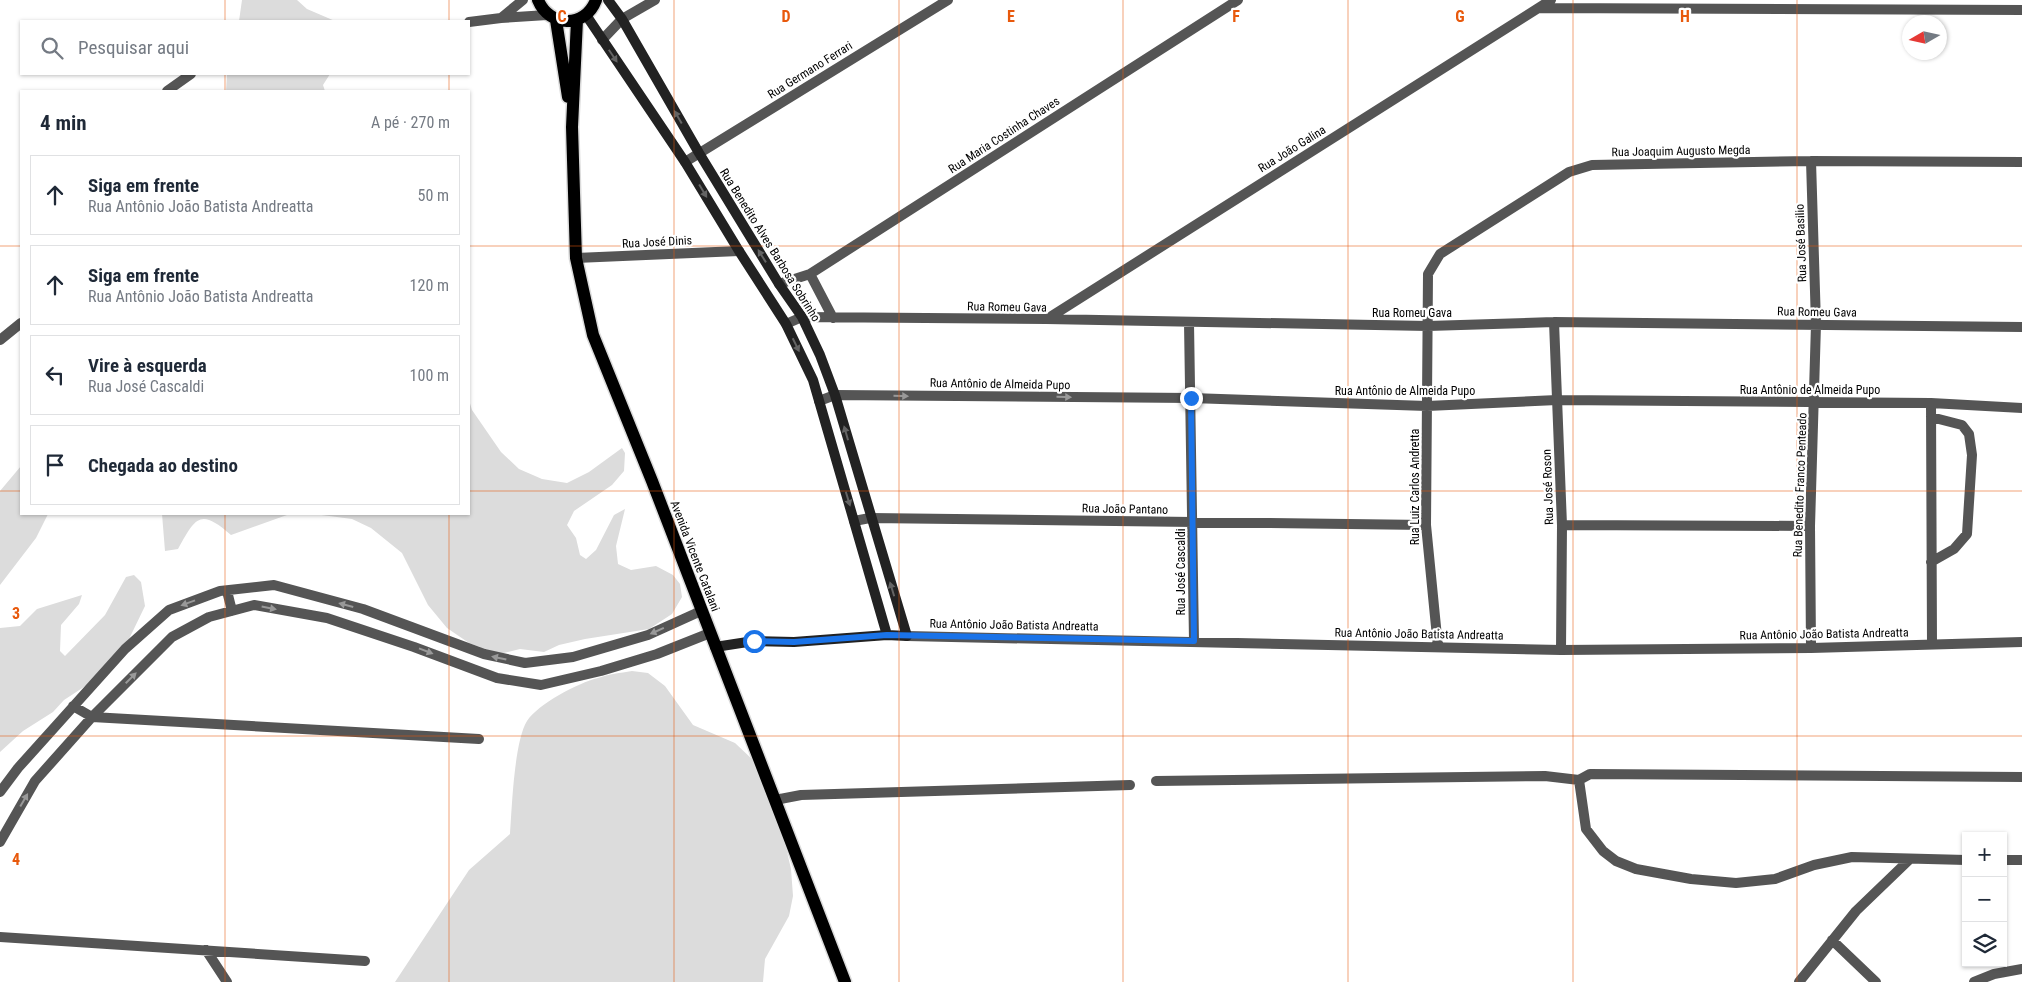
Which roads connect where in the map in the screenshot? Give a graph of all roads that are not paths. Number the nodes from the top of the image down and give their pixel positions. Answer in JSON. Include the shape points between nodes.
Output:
{"nodes":[{"id":1,"x":522,"y":0,"type":"edge"},
{"id":2,"x":538,"y":0,"type":"edge"},
{"id":3,"x":596,"y":0,"type":"edge"},
{"id":4,"x":608,"y":0,"type":"edge"},
{"id":5,"x":656,"y":0,"type":"edge"},
{"id":6,"x":948,"y":0,"type":"edge"},
{"id":7,"x":1238,"y":0,"type":"edge"},
{"id":8,"x":1551,"y":0,"type":"edge"},
{"id":9,"x":1539,"y":8,"type":"junction"},
{"id":10,"x":2022,"y":10,"type":"edge"},
{"id":11,"x":552,"y":17,"type":"junction"},
{"id":12,"x":501,"y":18,"type":"junction"},
{"id":13,"x":582,"y":18,"type":"junction"},
{"id":14,"x":622,"y":19,"type":"junction"},
{"id":15,"x":470,"y":22,"type":"edge"},
{"id":16,"x":602,"y":40,"type":"junction"},
{"id":17,"x":190,"y":75,"type":"edge"},
{"id":18,"x":167,"y":90,"type":"edge"},
{"id":19,"x":572,"y":127,"type":"junction"},
{"id":20,"x":699,"y":154,"type":"junction"},
{"id":21,"x":1811,"y":161,"type":"junction"},
{"id":22,"x":685,"y":162,"type":"junction"},
{"id":23,"x":2022,"y":162,"type":"edge"},
{"id":24,"x":738,"y":251,"type":"junction"},
{"id":25,"x":576,"y":258,"type":"junction"},
{"id":26,"x":810,"y":274,"type":"junction"},
{"id":27,"x":779,"y":284,"type":"junction"},
{"id":28,"x":802,"y":317,"type":"junction"},
{"id":29,"x":833,"y":318,"type":"junction"},
{"id":30,"x":1046,"y":319,"type":"junction"},
{"id":31,"x":1554,"y":322,"type":"junction"},
{"id":32,"x":1189,"y":323,"type":"junction"},
{"id":33,"x":20,"y":324,"type":"edge"},
{"id":34,"x":786,"y":324,"type":"junction"},
{"id":35,"x":1816,"y":324,"type":"junction"},
{"id":36,"x":1428,"y":326,"type":"junction"},
{"id":37,"x":2022,"y":327,"type":"edge"},
{"id":38,"x":0,"y":340,"type":"edge"},
{"id":39,"x":835,"y":395,"type":"junction"},
{"id":40,"x":1191,"y":398,"type":"junction"},
{"id":41,"x":1557,"y":400,"type":"junction"},
{"id":42,"x":819,"y":401,"type":"junction"},
{"id":43,"x":1815,"y":403,"type":"junction"},
{"id":44,"x":1931,"y":403,"type":"junction"},
{"id":45,"x":1427,"y":406,"type":"junction"},
{"id":46,"x":2022,"y":408,"type":"edge"},
{"id":47,"x":1931,"y":417,"type":"junction"},
{"id":48,"x":870,"y":518,"type":"junction"},
{"id":49,"x":854,"y":521,"type":"junction"},
{"id":50,"x":1193,"y":523,"type":"junction"},
{"id":51,"x":1426,"y":525,"type":"junction"},
{"id":52,"x":1562,"y":525,"type":"junction"},
{"id":53,"x":1810,"y":526,"type":"junction"},
{"id":54,"x":1931,"y":562,"type":"junction"},
{"id":55,"x":227,"y":590,"type":"junction"},
{"id":56,"x":232,"y":611,"type":"junction"},
{"id":57,"x":701,"y":611,"type":"junction"},
{"id":58,"x":710,"y":633,"type":"junction"},
{"id":59,"x":887,"y":635,"type":"junction"},
{"id":60,"x":906,"y":636,"type":"junction"},
{"id":61,"x":1194,"y":641,"type":"junction"},
{"id":62,"x":2022,"y":642,"type":"edge"},
{"id":63,"x":1932,"y":645,"type":"junction"},
{"id":64,"x":715,"y":647,"type":"junction"},
{"id":65,"x":1438,"y":647,"type":"junction"},
{"id":66,"x":1811,"y":648,"type":"junction"},
{"id":67,"x":1561,"y":650,"type":"junction"},
{"id":68,"x":74,"y":706,"type":"junction"},
{"id":69,"x":92,"y":717,"type":"junction"},
{"id":70,"x":478,"y":739,"type":"dead end"},
{"id":71,"x":2022,"y":777,"type":"edge"},
{"id":72,"x":1579,"y":780,"type":"junction"},
{"id":73,"x":1156,"y":781,"type":"dead end"},
{"id":74,"x":1130,"y":785,"type":"dead end"},
{"id":75,"x":0,"y":792,"type":"edge"},
{"id":76,"x":775,"y":800,"type":"junction"},
{"id":77,"x":0,"y":842,"type":"edge"},
{"id":78,"x":1909,"y":860,"type":"junction"},
{"id":79,"x":1962,"y":860,"type":"edge"},
{"id":80,"x":2007,"y":860,"type":"edge"},
{"id":81,"x":2022,"y":860,"type":"edge"},
{"id":82,"x":0,"y":937,"type":"edge"},
{"id":83,"x":1832,"y":940,"type":"junction"},
{"id":84,"x":206,"y":950,"type":"junction"},
{"id":85,"x":365,"y":961,"type":"dead end"},
{"id":86,"x":2022,"y":969,"type":"edge"},
{"id":87,"x":227,"y":982,"type":"edge"},
{"id":88,"x":845,"y":982,"type":"edge"},
{"id":89,"x":1799,"y":982,"type":"edge"},
{"id":90,"x":1876,"y":982,"type":"edge"},
{"id":91,"x":1974,"y":982,"type":"edge"}],
"edges":[{"from":1,"to":12,"type":"street"},
{"from":2,"to":11,"type":"main road"},
{"from":3,"to":13,"type":"main road"},
{"from":4,"to":14,"type":"street","name":"Rua Benedito Alves Barbosa Sobrinho"},
{"from":5,"to":14,"type":"street"},
{"from":6,"to":20,"type":"street","name":"Rua Germano Ferrari"},
{"from":7,"to":26,"type":"street","name":"Rua Maria Costinha Chaves"},
{"from":8,"to":9,"type":"street","name":"Rua João Galina"},
{"from":9,"to":10,"type":"street"},
{"from":9,"to":30,"type":"street","name":"Rua João Galina"},
{"from":11,"to":12,"type":"street"},
{"from":11,"to":13,"type":"main road","via":[[567,22]]},
{"from":11,"to":19,"type":"main road","name":"Avenida Vicente Catalani"},
{"from":12,"to":15,"type":"street"},
{"from":13,"to":16,"type":"street"},
{"from":13,"to":19,"type":"main road","name":"Avenida Vicente Catalani"},
{"from":14,"to":16,"type":"street"},
{"from":20,"to":14,"type":"street","name":"Rua Benedito Alves Barbosa Sobrinho","one_way":true},
{"from":16,"to":22,"type":"street","one_way":true},
{"from":17,"to":18,"type":"street"},
{"from":19,"to":25,"type":"main road","name":"Avenida Vicente Catalani"},
{"from":20,"to":22,"type":"street","name":"Rua Germano Ferrari"},
{"from":27,"to":20,"type":"street","name":"Rua Benedito Alves Barbosa Sobrinho","one_way":true},
{"from":21,"to":23,"type":"street","name":"Rua Joaquim Augusto Megda"},
{"from":21,"to":35,"type":"street","name":"Rua José Basilio"},
{"from":21,"to":36,"type":"street","name":"Rua Joaquim Augusto Megda","via":[[1592,165],[1569,172],[1440,254],[1428,274]]},
{"from":22,"to":24,"type":"street","one_way":true},
{"from":24,"to":25,"type":"street","name":"Rua José Dinis"},
{"from":24,"to":34,"type":"street"},
{"from":25,"to":57,"type":"main road","name":"Avenida Vicente Catalani","via":[[593,335]]},
{"from":26,"to":27,"type":"street","name":"Rua Maria Costinha Chaves"},
{"from":26,"to":29,"type":"street"},
{"from":27,"to":28,"type":"street","name":"Rua Benedito Alves Barbosa Sobrinho"},
{"from":28,"to":29,"type":"street","name":"Rua Romeu Gava"},
{"from":28,"to":34,"type":"street"},
{"from":28,"to":39,"type":"street","name":"Rua Benedito Alves Barbosa Sobrinho"},
{"from":29,"to":30,"type":"street","name":"Rua Romeu Gava"},
{"from":30,"to":32,"type":"street","name":"Rua Romeu Gava"},
{"from":31,"to":35,"type":"street","name":"Rua Romeu Gava"},
{"from":31,"to":36,"type":"street","name":"Rua Romeu Gava"},
{"from":31,"to":41,"type":"street","name":"Rua José Roson"},
{"from":32,"to":36,"type":"street","name":"Rua Romeu Gava"},
{"from":32,"to":40,"type":"street","name":"Rua José Cascaldi"},
{"from":33,"to":38,"type":"street"},
{"from":34,"to":42,"type":"street","one_way":true,"via":[[813,380]]},
{"from":35,"to":37,"type":"street","name":"Rua Romeu Gava"},
{"from":35,"to":43,"type":"street","name":"Rua Benedito Franco Penteado"},
{"from":36,"to":45,"type":"street","name":"Rua Luiz Carlos Andretta"},
{"from":39,"to":40,"type":"street","name":"Rua Antônio de Almeida Pupo","one_way":true},
{"from":39,"to":42,"type":"street","name":"Rua Antônio de Almeida Pupo"},
{"from":48,"to":39,"type":"street","name":"Rua Benedito Alves Barbosa Sobrinho","one_way":true},
{"from":40,"to":45,"type":"street","name":"Rua Antônio de Almeida Pupo"},
{"from":40,"to":50,"type":"street","name":"Rua José Cascaldi"},
{"from":41,"to":43,"type":"street","name":"Rua Antônio de Almeida Pupo"},
{"from":41,"to":45,"type":"street","name":"Rua Antônio de Almeida Pupo"},
{"from":41,"to":52,"type":"street","name":"Rua José Roson"},
{"from":42,"to":49,"type":"street","one_way":true},
{"from":43,"to":44,"type":"street","name":"Rua Antônio de Almeida Pupo"},
{"from":43,"to":53,"type":"street","name":"Rua Benedito Franco Penteado"},
{"from":44,"to":46,"type":"street","name":"Rua Antônio de Almeida Pupo"},
{"from":44,"to":47,"type":"street"},
{"from":45,"to":51,"type":"street","name":"Rua Luiz Carlos Andretta"},
{"from":47,"to":54,"type":"street"},
{"from":47,"to":54,"type":"street","via":[[1962,425],[1969,434],[1972,455],[1967,534],[1954,549]]},
{"from":48,"to":49,"type":"street","name":"Rua João Pantano"},
{"from":48,"to":50,"type":"street","name":"Rua João Pantano"},
{"from":60,"to":48,"type":"street","name":"Rua Benedito Alves Barbosa Sobrinho","one_way":true},
{"from":49,"to":59,"type":"street"},
{"from":50,"to":51,"type":"street","name":"Rua João Pantano"},
{"from":50,"to":61,"type":"street","name":"Rua José Cascaldi"},
{"from":51,"to":65,"type":"street","name":"Rua Luiz Carlos Andretta"},
{"from":52,"to":53,"type":"street"},
{"from":52,"to":67,"type":"street","name":"Rua José Roson"},
{"from":53,"to":66,"type":"street","name":"Rua Benedito Franco Penteado"},
{"from":54,"to":63,"type":"street"},
{"from":55,"to":56,"type":"street"},
{"from":57,"to":55,"type":"street","one_way":true,"via":[[648,635],[572,656],[525,663],[484,654],[363,609],[274,585]]},
{"from":55,"to":68,"type":"street","one_way":true,"via":[[169,610],[125,649]]},
{"from":56,"to":58,"type":"street","one_way":true,"via":[[254,605],[327,618],[496,678],[541,685],[601,671]]},
{"from":69,"to":56,"type":"street","one_way":true,"via":[[172,637],[209,617]]},
{"from":57,"to":58,"type":"main road","name":"Avenida Vicente Catalani"},
{"from":58,"to":64,"type":"main road","name":"Avenida Vicente Catalani"},
{"from":59,"to":60,"type":"street"},
{"from":59,"to":64,"type":"street","via":[[794,642],[754,641]]},
{"from":60,"to":61,"type":"street","name":"Rua Antônio João Batista Andreatta"},
{"from":61,"to":65,"type":"street","name":"Rua Antônio João Batista Andreatta"},
{"from":62,"to":63,"type":"street","name":"Rua Antônio João Batista Andreatta"},
{"from":63,"to":66,"type":"street","name":"Rua Antônio João Batista Andreatta"},
{"from":64,"to":76,"type":"main road","name":"Avenida Vicente Catalani"},
{"from":65,"to":67,"type":"street","name":"Rua Antônio João Batista Andreatta"},
{"from":66,"to":67,"type":"street","name":"Rua Antônio João Batista Andreatta"},
{"from":68,"to":69,"type":"street"},
{"from":68,"to":75,"type":"street"},
{"from":69,"to":70,"type":"street"},
{"from":77,"to":69,"type":"street","one_way":true,"via":[[35,781]]},
{"from":71,"to":72,"type":"street","via":[[1590,774]]},
{"from":72,"to":73,"type":"street","via":[[1546,776]]},
{"from":72,"to":78,"type":"street","via":[[1586,829],[1603,851],[1616,861],[1636,869],[1736,883],[1775,879],[1814,865],[1852,857]]},
{"from":74,"to":76,"type":"street","via":[[801,795]]},
{"from":76,"to":88,"type":"main road","name":"Avenida Vicente Catalani"},
{"from":78,"to":79,"type":"street"},
{"from":78,"to":83,"type":"street","via":[[1856,911]]},
{"from":80,"to":81,"type":"street"},
{"from":82,"to":84,"type":"street"},
{"from":83,"to":89,"type":"street"},
{"from":83,"to":90,"type":"street"},
{"from":84,"to":85,"type":"street"},
{"from":84,"to":87,"type":"street"},
{"from":86,"to":91,"type":"street"}]}
